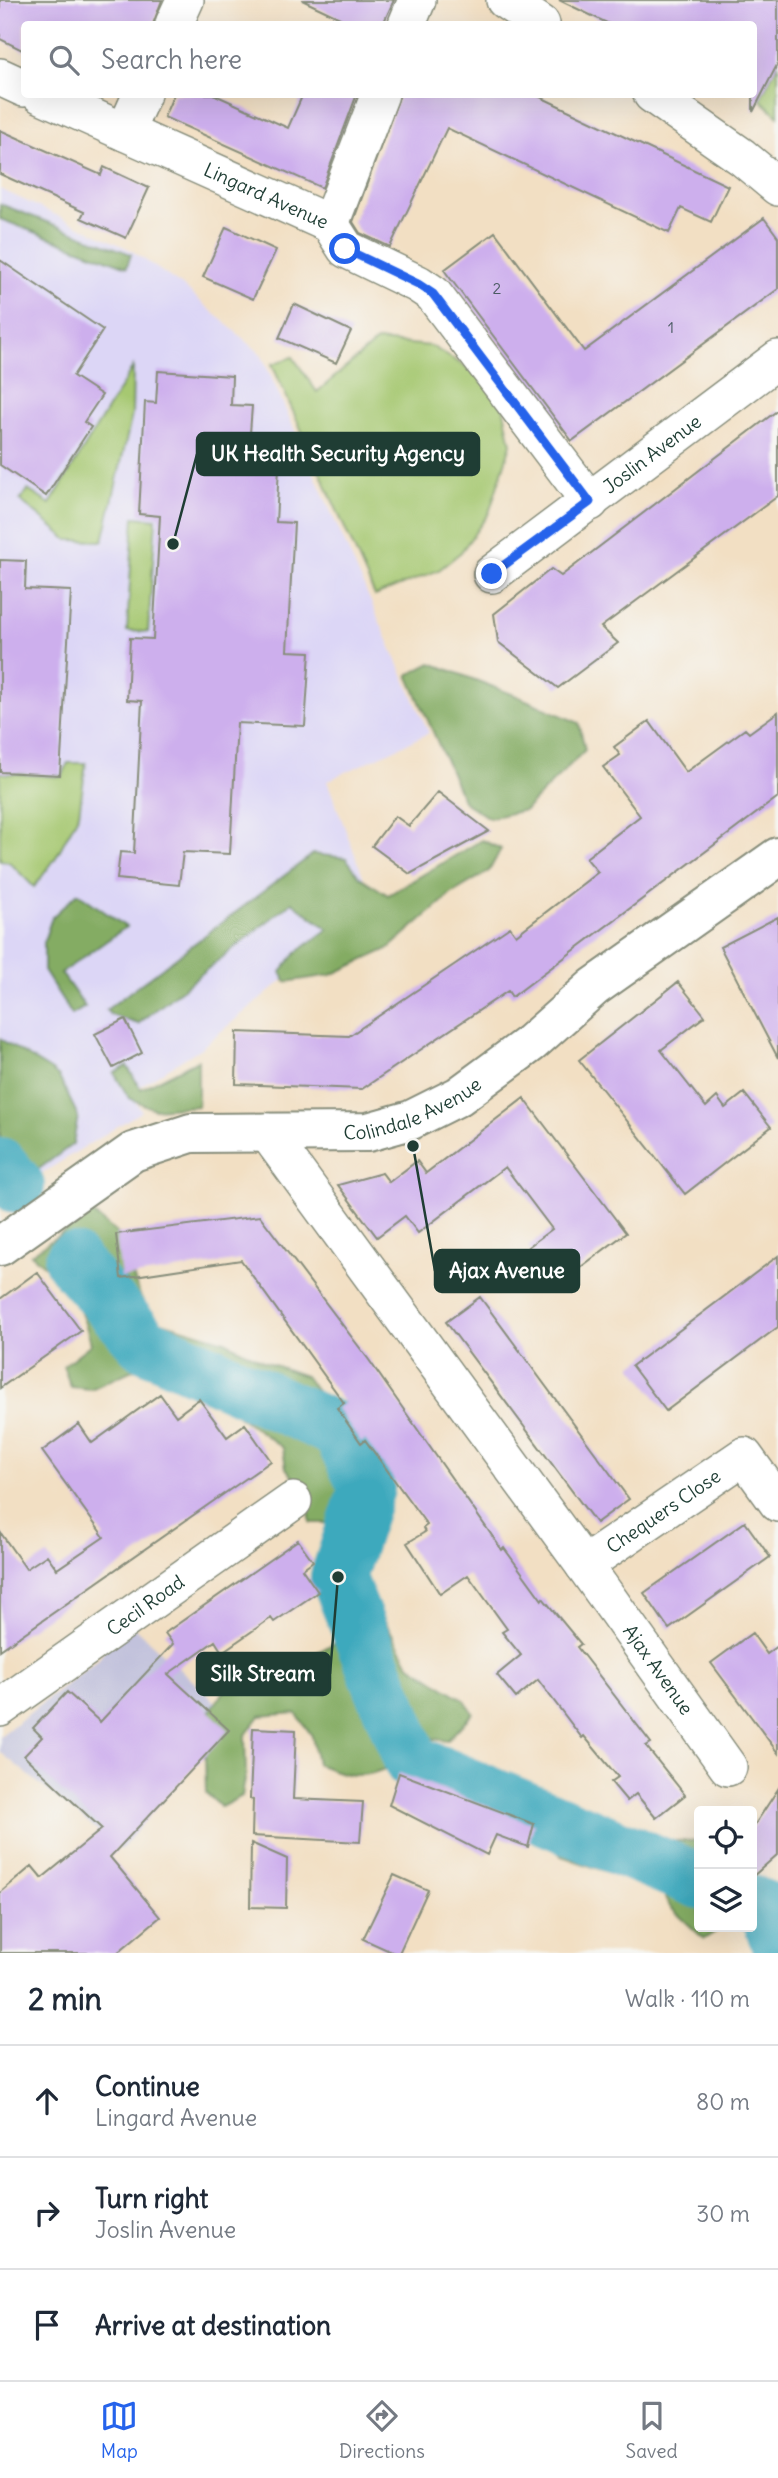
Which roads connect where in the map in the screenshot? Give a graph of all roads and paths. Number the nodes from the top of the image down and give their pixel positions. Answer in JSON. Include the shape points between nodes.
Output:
{"nodes":[{"id":1,"x":185,"y":0,"type":"edge"},
{"id":2,"x":416,"y":0,"type":"edge"},
{"id":3,"x":175,"y":21,"type":"edge"},
{"id":4,"x":408,"y":21,"type":"edge"},
{"id":5,"x":0,"y":77,"type":"edge"},
{"id":6,"x":21,"y":87,"type":"edge"},
{"id":7,"x":49,"y":98,"type":"edge"},
{"id":8,"x":140,"y":98,"type":"edge"},
{"id":9,"x":378,"y":98,"type":"edge"},
{"id":10,"x":658,"y":98,"type":"edge"},
{"id":11,"x":125,"y":132,"type":"junction"},
{"id":12,"x":778,"y":187,"type":"edge"},
{"id":13,"x":330,"y":224,"type":"junction"},
{"id":14,"x":778,"y":359,"type":"edge"},
{"id":15,"x":590,"y":502,"type":"junction"},
{"id":16,"x":492,"y":574,"type":"dead end"},
{"id":17,"x":778,"y":857,"type":"edge"},
{"id":18,"x":267,"y":1132,"type":"junction"},
{"id":19,"x":0,"y":1246,"type":"edge"},
{"id":20,"x":293,"y":1501,"type":"dead end"},
{"id":21,"x":778,"y":1503,"type":"edge"},
{"id":22,"x":584,"y":1565,"type":"junction"},
{"id":23,"x":0,"y":1708,"type":"edge"},
{"id":24,"x":728,"y":1767,"type":"dead end"}],
"edges":[{"from":1,"to":3,"type":"street"},
{"from":2,"to":4,"type":"street"},
{"from":5,"to":6,"type":"street"},
{"from":7,"to":11,"type":"street","name":"Lingard Avenue"},
{"from":8,"to":11,"type":"street"},
{"from":9,"to":13,"type":"street"},
{"from":10,"to":12,"type":"street"},
{"from":11,"to":13,"type":"street","name":"Lingard Avenue"},
{"from":13,"to":15,"type":"street","name":"Lingard Avenue","via":[[345,249],[433,294]]},
{"from":14,"to":15,"type":"street","name":"Joslin Avenue"},
{"from":15,"to":16,"type":"street","name":"Joslin Avenue"},
{"from":17,"to":18,"type":"street","name":"Colindale Avenue","via":[[594,987],[531,1043],[459,1096],[411,1121],[368,1132]]},
{"from":18,"to":19,"type":"street","name":"Colindale Avenue","via":[[191,1133],[133,1152]]},
{"from":18,"to":22,"type":"street","name":"Ajax Avenue"},
{"from":20,"to":23,"type":"street","name":"Cecil Road"},
{"from":21,"to":22,"type":"street","name":"Chequers Close","via":[[744,1456]]},
{"from":22,"to":24,"type":"street","name":"Ajax Avenue"}]}
